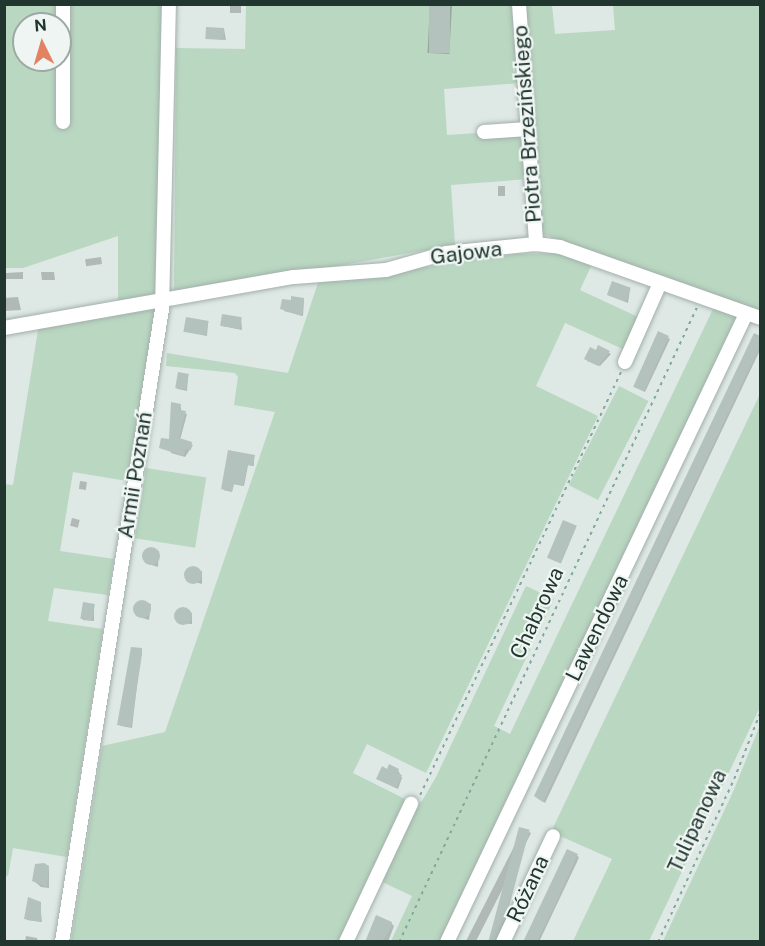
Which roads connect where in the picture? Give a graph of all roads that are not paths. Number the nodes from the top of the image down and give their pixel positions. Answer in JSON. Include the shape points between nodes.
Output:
{"nodes":[{"id":1,"x":63,"y":4,"type":"edge"},
{"id":2,"x":169,"y":4,"type":"edge"},
{"id":3,"x":519,"y":4,"type":"edge"},
{"id":4,"x":63,"y":122,"type":"dead end"},
{"id":5,"x":528,"y":129,"type":"junction"},
{"id":6,"x":484,"y":132,"type":"dead end"},
{"id":7,"x":536,"y":244,"type":"junction"},
{"id":8,"x":660,"y":283,"type":"junction"},
{"id":9,"x":163,"y":300,"type":"junction"},
{"id":10,"x":747,"y":314,"type":"junction"},
{"id":11,"x":760,"y":318,"type":"edge"},
{"id":12,"x":4,"y":328,"type":"edge"},
{"id":13,"x":625,"y":362,"type":"road end"},
{"id":14,"x":411,"y":804,"type":"road end"},
{"id":15,"x":553,"y":836,"type":"dead end"},
{"id":16,"x":62,"y":942,"type":"edge"},
{"id":17,"x":346,"y":942,"type":"edge"},
{"id":18,"x":447,"y":942,"type":"edge"},
{"id":19,"x":503,"y":942,"type":"edge"}],
"edges":[{"from":1,"to":4,"type":"street"},
{"from":2,"to":9,"type":"street","name":"Armii Poznań"},
{"from":3,"to":5,"type":"street","name":"Piotra Brzezińskiego"},
{"from":5,"to":6,"type":"street"},
{"from":5,"to":7,"type":"street","name":"Piotra Brzezińskiego"},
{"from":7,"to":8,"type":"street","name":"Gajowa","via":[[560,247]]},
{"from":7,"to":9,"type":"street","name":"Gajowa","via":[[446,254],[386,270],[294,277]]},
{"from":8,"to":10,"type":"street","name":"Gajowa"},
{"from":8,"to":13,"type":"street"},
{"from":9,"to":12,"type":"street","name":"Gajowa"},
{"from":9,"to":16,"type":"street","name":"Armii Poznań"},
{"from":10,"to":11,"type":"street","name":"Gajowa"},
{"from":10,"to":18,"type":"street","name":"Lawendowa"},
{"from":14,"to":17,"type":"street"},
{"from":15,"to":19,"type":"street","name":"Różana"}]}
